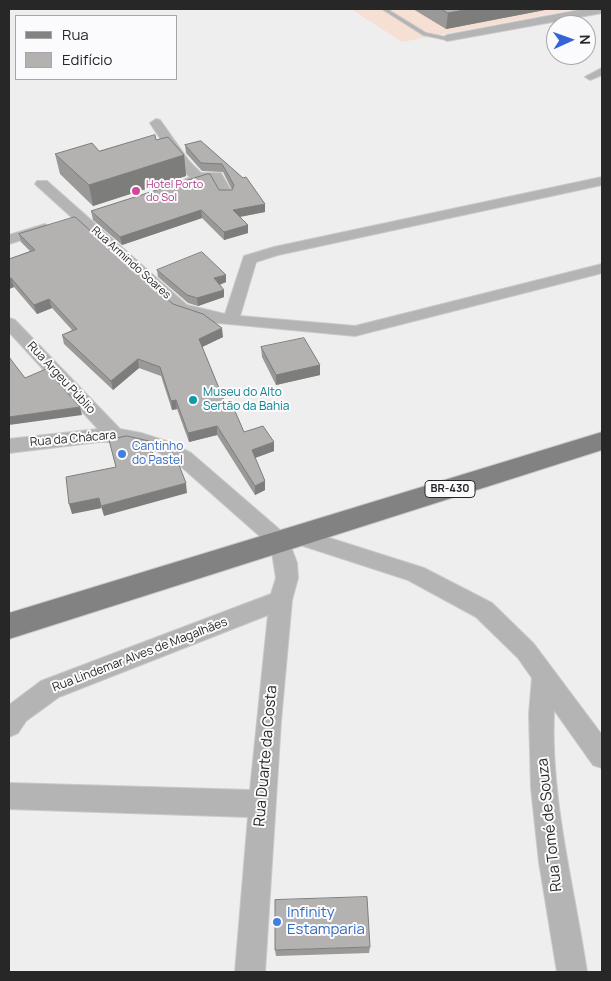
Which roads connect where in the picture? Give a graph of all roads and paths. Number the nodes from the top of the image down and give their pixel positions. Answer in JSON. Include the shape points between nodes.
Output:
{"nodes":[{"id":1,"x":384,"y":9,"type":"edge"},
{"id":2,"x":601,"y":9,"type":"edge"},
{"id":3,"x":566,"y":12,"type":"edge"},
{"id":4,"x":447,"y":38,"type":"joint"},
{"id":5,"x":602,"y":71,"type":"edge"},
{"id":6,"x":602,"y":81,"type":"edge"},
{"id":7,"x":156,"y":122,"type":"dead end"},
{"id":8,"x":199,"y":179,"type":"junction"},
{"id":9,"x":602,"y":181,"type":"edge"},
{"id":10,"x":42,"y":184,"type":"dead end"},
{"id":11,"x":171,"y":187,"type":"edge"},
{"id":12,"x":226,"y":194,"type":"edge"},
{"id":13,"x":98,"y":211,"type":"edge"},
{"id":14,"x":80,"y":217,"type":"junction"},
{"id":15,"x":9,"y":240,"type":"edge"},
{"id":16,"x":602,"y":268,"type":"edge"},
{"id":17,"x":231,"y":320,"type":"junction"},
{"id":18,"x":9,"y":323,"type":"edge"},
{"id":19,"x":113,"y":433,"type":"junction"},
{"id":20,"x":602,"y":441,"type":"edge"},
{"id":21,"x":9,"y":446,"type":"edge"},
{"id":22,"x":289,"y":539,"type":"junction"},
{"id":23,"x":281,"y":600,"type":"junction"},
{"id":24,"x":9,"y":626,"type":"edge"},
{"id":25,"x":544,"y":677,"type":"junction"},
{"id":26,"x":9,"y":725,"type":"edge"},
{"id":27,"x":602,"y":756,"type":"edge"},
{"id":28,"x":9,"y":796,"type":"edge"},
{"id":29,"x":261,"y":804,"type":"junction"},
{"id":30,"x":250,"y":972,"type":"edge"},
{"id":31,"x":572,"y":972,"type":"edge"}],
"edges":[{"from":1,"to":4,"type":"lane","via":[[424,34]]},
{"from":2,"to":3,"type":"street"},
{"from":3,"to":4,"type":"street"},
{"from":5,"to":6,"type":"street","via":[[590,77]]},
{"from":7,"to":8,"type":"street","via":[[184,164]]},
{"from":8,"to":11,"type":"street"},
{"from":8,"to":12,"type":"street","via":[[216,176]]},
{"from":9,"to":17,"type":"street","via":[[274,251],[250,259]]},
{"from":10,"to":14,"type":"street","name":"Rua Armindo Soares"},
{"from":13,"to":14,"type":"street"},
{"from":14,"to":15,"type":"street"},
{"from":14,"to":17,"type":"street","name":"Rua Armindo Soares","via":[[181,308]]},
{"from":16,"to":17,"type":"street","name":"Rua Armindo Soares","via":[[355,331]]},
{"from":18,"to":19,"type":"street","name":"Rua Argeu Públio"},
{"from":19,"to":21,"type":"street","name":"Rua da Chácara"},
{"from":19,"to":22,"type":"street","name":"Rua da Chácara","via":[[145,438],[173,450]]},
{"from":20,"to":22,"type":"main road","number":"BR-430"},
{"from":22,"to":23,"type":"street","name":"Rua Duarte da Costa","via":[[287,578]]},
{"from":22,"to":24,"type":"main road","number":"BR-430"},
{"from":22,"to":25,"type":"street","via":[[416,574],[484,610],[526,651]]},
{"from":23,"to":26,"type":"street","name":"Rua Lindemar Alves de Magalhães","via":[[50,689],[17,713]]},
{"from":23,"to":29,"type":"street","name":"Rua Duarte da Costa"},
{"from":25,"to":27,"type":"street"},
{"from":25,"to":31,"type":"street","name":"Rua Tomé de Souza","via":[[540,717],[544,788],[551,859]]},
{"from":28,"to":29,"type":"street"},
{"from":29,"to":30,"type":"street","name":"Rua Duarte da Costa"}]}
